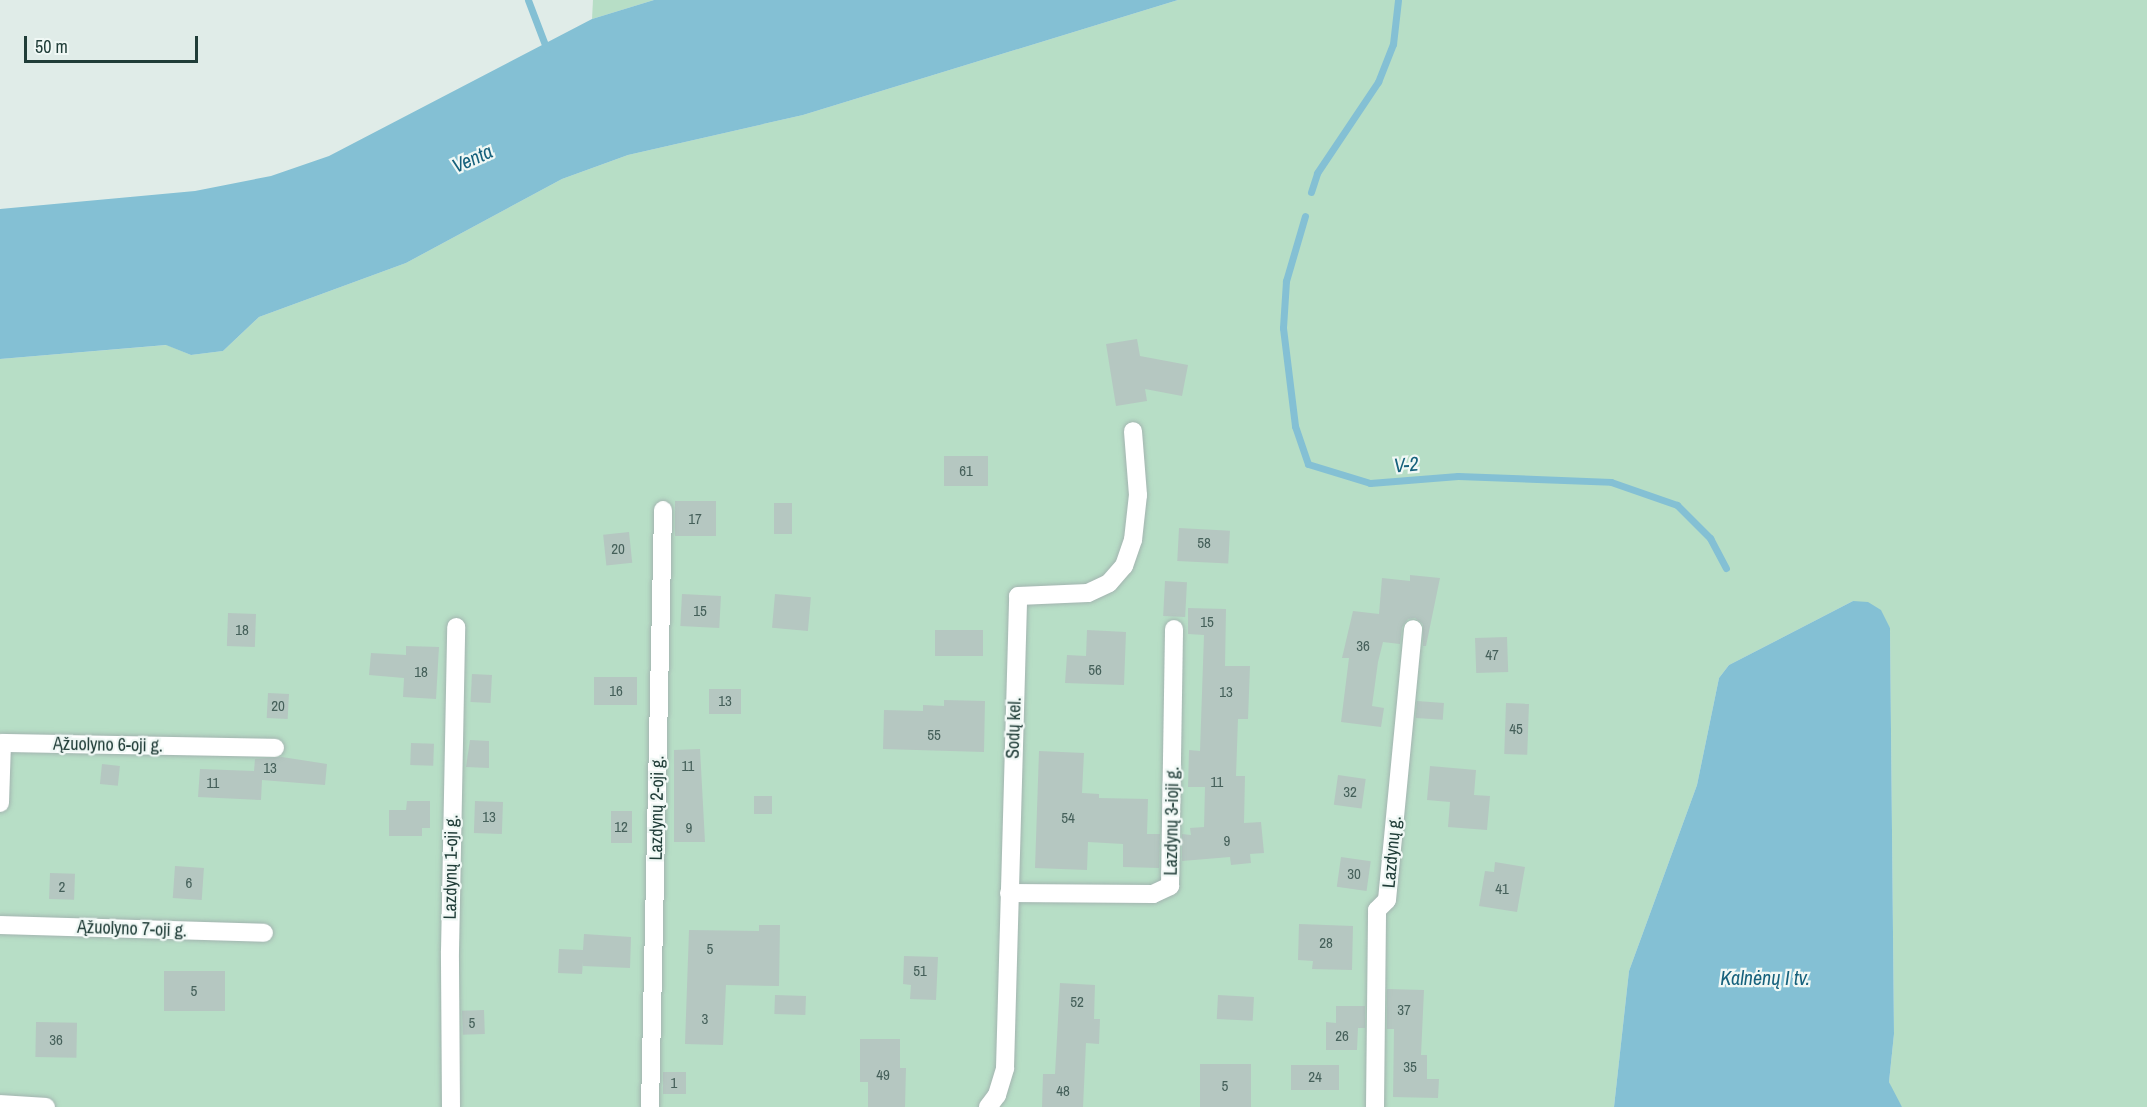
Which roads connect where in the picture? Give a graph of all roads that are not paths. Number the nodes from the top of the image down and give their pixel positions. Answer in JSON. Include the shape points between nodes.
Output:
{"nodes":[{"id":1,"x":1133,"y":431,"type":"dead end"},
{"id":2,"x":663,"y":510,"type":"dead end"},
{"id":3,"x":456,"y":627,"type":"dead end"},
{"id":4,"x":1174,"y":629,"type":"dead end"},
{"id":5,"x":1413,"y":629,"type":"dead end"},
{"id":6,"x":275,"y":748,"type":"dead end"},
{"id":7,"x":0,"y":803,"type":"edge"},
{"id":8,"x":1009,"y":893,"type":"junction"},
{"id":9,"x":0,"y":925,"type":"edge"},
{"id":10,"x":264,"y":933,"type":"dead end"},
{"id":11,"x":0,"y":1104,"type":"edge"},
{"id":12,"x":46,"y":1107,"type":"edge"},
{"id":13,"x":451,"y":1107,"type":"edge"},
{"id":14,"x":650,"y":1107,"type":"edge"},
{"id":15,"x":988,"y":1107,"type":"edge"},
{"id":16,"x":1375,"y":1107,"type":"edge"}],
"edges":[{"from":1,"to":8,"type":"street","name":"Sodų kel.","via":[[1138,495],[1133,540],[1124,566],[1109,584],[1088,593],[1018,596]]},
{"from":2,"to":14,"type":"street","name":"Lazdynų 2-oji g."},
{"from":3,"to":13,"type":"street","name":"Lazdynų 1-oji g."},
{"from":4,"to":8,"type":"street","name":"Lazdynų 3-ioji g.","via":[[1170,886],[1152,894]]},
{"from":5,"to":16,"type":"street","name":"Lazdynų g.","via":[[1387,900],[1377,910]]},
{"from":6,"to":7,"type":"street","name":"Ąžuolyno 6-oji g.","via":[[2,743]]},
{"from":8,"to":15,"type":"street","name":"Sodų kel.","via":[[1005,1068],[997,1095]]},
{"from":9,"to":10,"type":"street","name":"Ąžuolyno 7-oji g."},
{"from":11,"to":12,"type":"street"}]}
